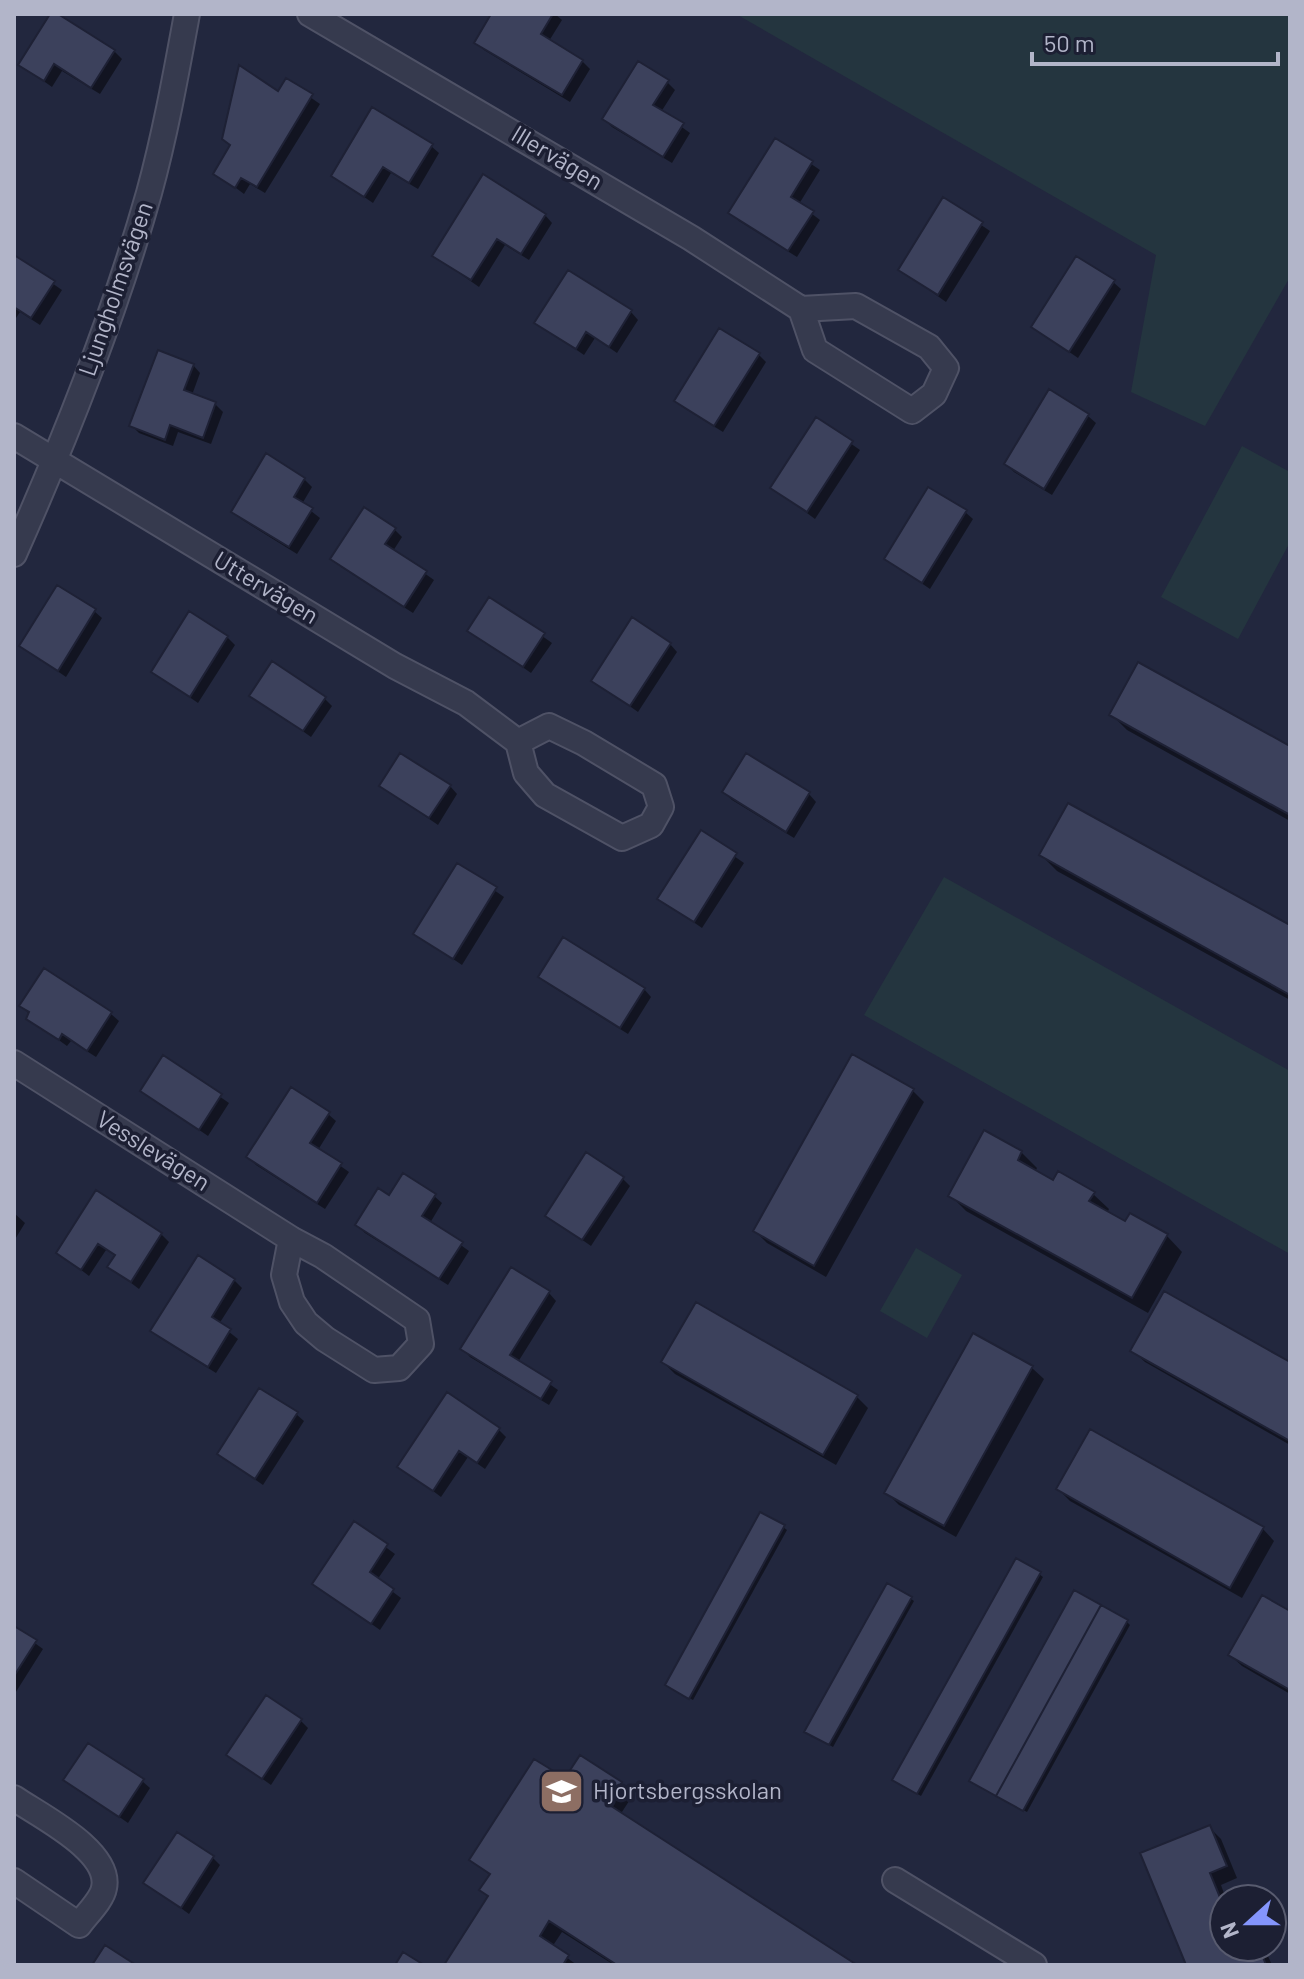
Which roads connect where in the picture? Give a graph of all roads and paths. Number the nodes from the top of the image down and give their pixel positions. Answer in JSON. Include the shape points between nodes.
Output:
{"nodes":[{"id":1,"x":187,"y":14,"type":"edge"},
{"id":2,"x":310,"y":14,"type":"edge"},
{"id":3,"x":801,"y":309,"type":"junction"},
{"id":4,"x":14,"y":436,"type":"edge"},
{"id":5,"x":55,"y":461,"type":"junction"},
{"id":6,"x":14,"y":554,"type":"edge"},
{"id":7,"x":518,"y":742,"type":"junction"},
{"id":8,"x":14,"y":1063,"type":"edge"},
{"id":9,"x":291,"y":1239,"type":"junction"},
{"id":10,"x":14,"y":1798,"type":"edge"},
{"id":11,"x":895,"y":1880,"type":"dead end"},
{"id":12,"x":14,"y":1881,"type":"edge"},
{"id":13,"x":1034,"y":1965,"type":"edge"}],
"edges":[{"from":1,"to":5,"type":"street","name":"Ljungholmsvägen","via":[[149,192]]},
{"from":2,"to":3,"type":"street","name":"Illervägen","via":[[691,238]]},
{"from":3,"to":3,"type":"street","via":[[856,306],[929,347],[946,368],[934,394],[912,411],[815,350]]},
{"from":4,"to":5,"type":"street","name":"Uttervägen"},
{"from":5,"to":6,"type":"street","name":"Ljungholmsvägen"},
{"from":5,"to":7,"type":"street","name":"Uttervägen","via":[[395,666],[466,703]]},
{"from":7,"to":7,"type":"street","via":[[549,726],[654,785],[661,807],[651,825],[622,838],[545,795],[526,773]]},
{"from":8,"to":9,"type":"street","name":"Vesslevägen"},
{"from":9,"to":9,"type":"street","name":"Vesslevägen","via":[[417,1320],[421,1344],[399,1368],[374,1370],[306,1323],[284,1275]]},
{"from":10,"to":12,"type":"street","via":[[92,1851],[104,1868],[104,1889],[79,1925]]},
{"from":11,"to":13,"type":"street"}]}
